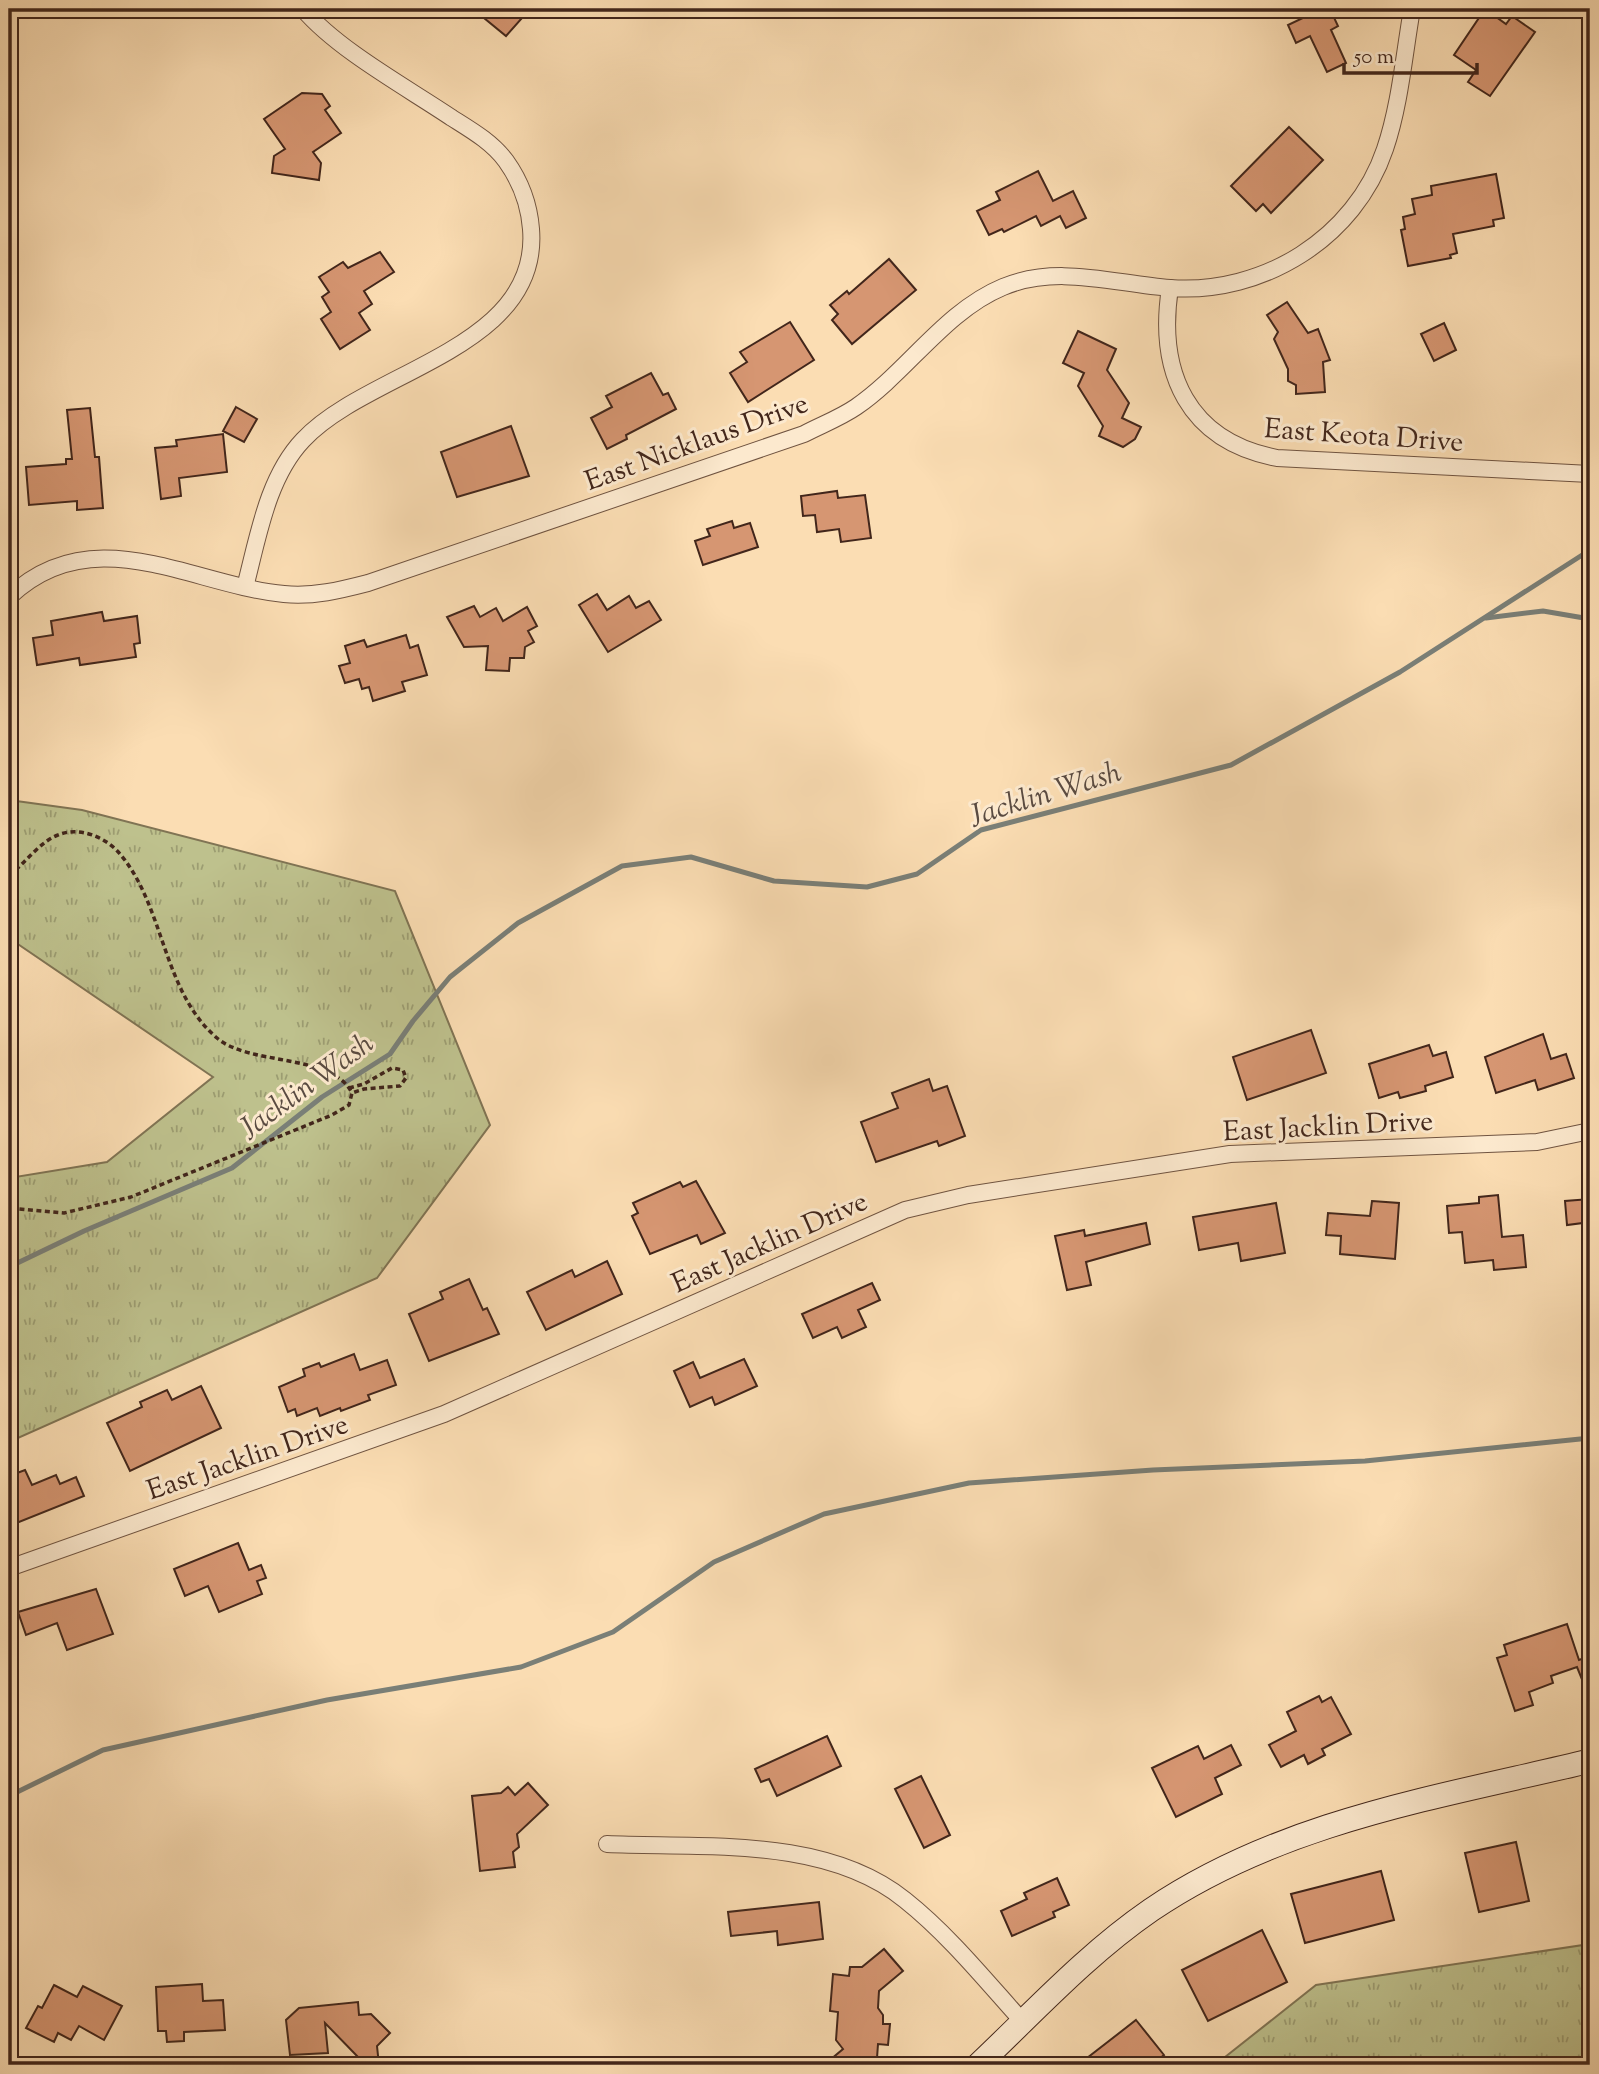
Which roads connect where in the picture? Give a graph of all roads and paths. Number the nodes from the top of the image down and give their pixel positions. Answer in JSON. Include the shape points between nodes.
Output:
{"nodes":[{"id":1,"x":303,"y":9,"type":"edge"},
{"id":2,"x":1412,"y":9,"type":"edge"},
{"id":3,"x":1170,"y":288,"type":"junction"},
{"id":4,"x":1590,"y":474,"type":"edge"},
{"id":5,"x":245,"y":587,"type":"junction"},
{"id":6,"x":9,"y":597,"type":"edge"},
{"id":7,"x":9,"y":876,"type":"edge"},
{"id":8,"x":350,"y":1091,"type":"junction"},
{"id":9,"x":1590,"y":1131,"type":"edge"},
{"id":10,"x":9,"y":1208,"type":"edge"},
{"id":11,"x":9,"y":1568,"type":"edge"},
{"id":12,"x":1590,"y":1761,"type":"edge"},
{"id":13,"x":607,"y":1844,"type":"dead end"},
{"id":14,"x":1023,"y":2022,"type":"junction"},
{"id":15,"x":978,"y":2065,"type":"edge"}],
"edges":[{"from":1,"to":5,"type":"street","via":[[328,34],[494,148],[523,191],[532,242],[518,292],[486,326],[344,408],[303,440],[272,492]]},
{"from":2,"to":3,"type":"street","name":"East Nicklaus Drive","via":[[1385,149],[1366,189],[1344,219],[1293,261],[1262,276],[1230,284]]},
{"from":3,"to":4,"type":"street","name":"East Keota Drive","via":[[1167,340],[1178,386],[1204,424],[1236,446],[1277,458]]},
{"from":3,"to":5,"type":"street","name":"East Nicklaus Drive","via":[[1087,276],[1047,277],[1003,287],[967,309],[856,407],[804,434],[368,583],[307,595]]},
{"from":5,"to":6,"type":"street","name":"East Nicklaus Drive","via":[[159,563],[90,559],[34,579]]},
{"from":7,"to":8,"type":"path","via":[[56,835],[85,832],[103,840],[120,853],[136,878],[191,1007],[218,1039],[233,1048],[316,1068],[339,1079]]},
{"from":8,"to":8,"type":"path","via":[[400,1086],[406,1078],[403,1070],[392,1068]]},
{"from":8,"to":10,"type":"path","via":[[349,1105],[332,1115],[131,1197],[64,1213]]},
{"from":9,"to":11,"type":"street","name":"East Jacklin Drive","via":[[1537,1142],[1230,1154],[968,1195],[905,1210],[444,1414]]},
{"from":12,"to":14,"type":"street","via":[[1352,1818],[1231,1863],[1128,1927]]},
{"from":13,"to":14,"type":"street","via":[[780,1851],[856,1872],[905,1899]]},
{"from":14,"to":15,"type":"street"}]}
